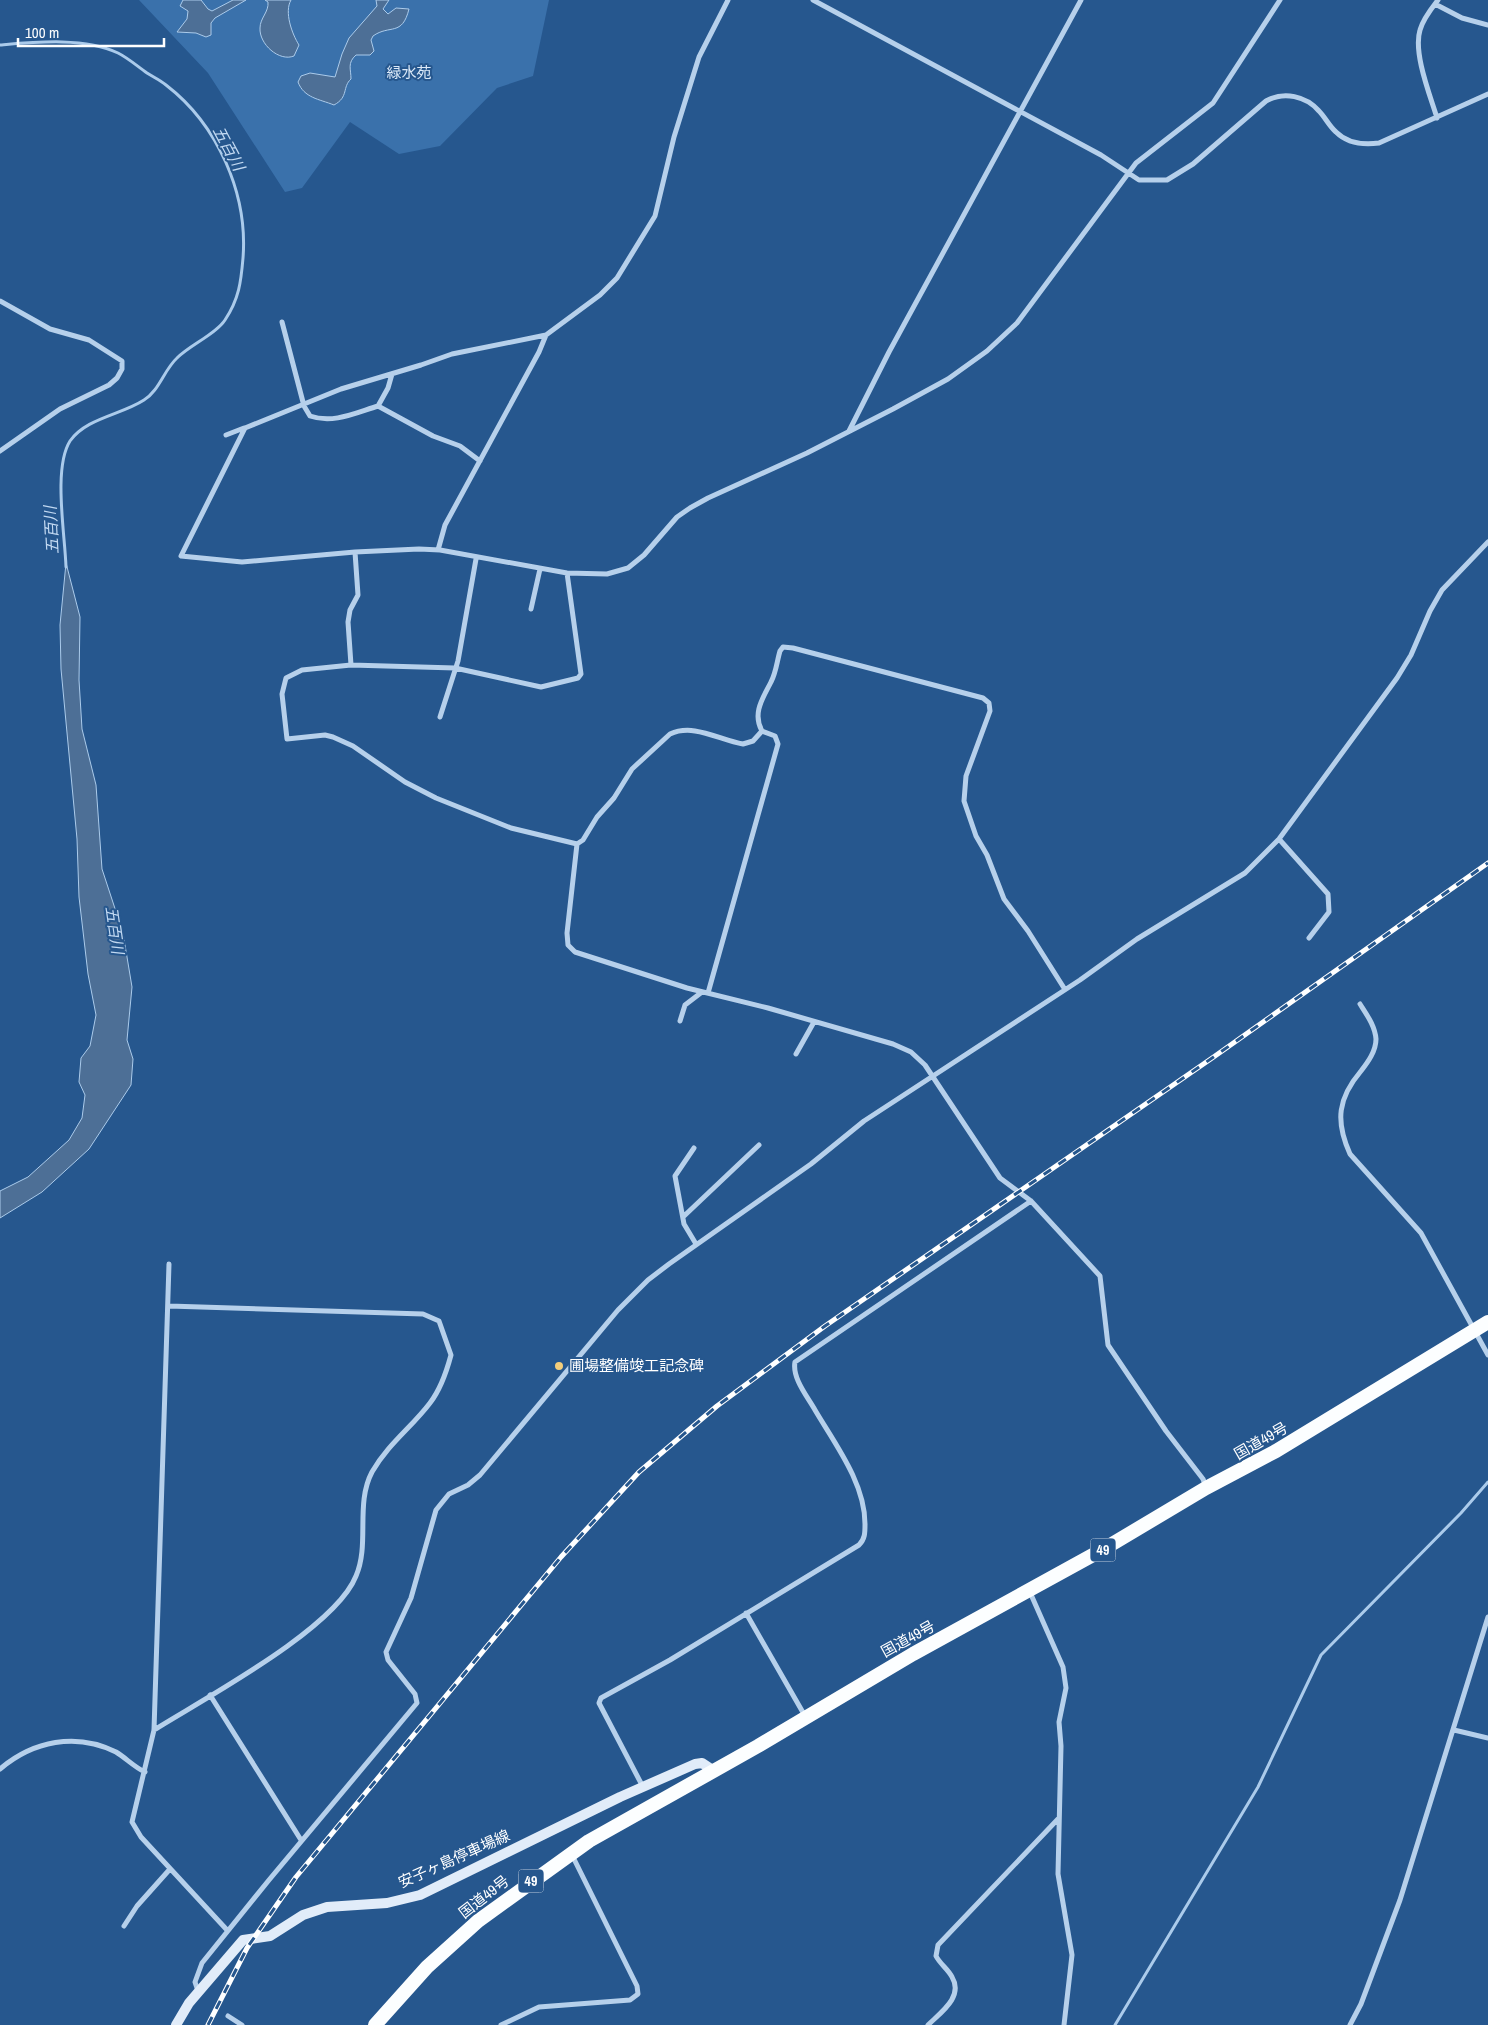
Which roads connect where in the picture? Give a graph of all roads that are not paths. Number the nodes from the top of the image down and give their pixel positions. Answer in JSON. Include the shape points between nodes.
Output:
{"nodes":[{"id":1,"x":728,"y":0,"type":"edge"},
{"id":2,"x":813,"y":0,"type":"edge"},
{"id":3,"x":1081,"y":0,"type":"edge"},
{"id":4,"x":1280,"y":0,"type":"edge"},
{"id":5,"x":1437,"y":2,"type":"edge"},
{"id":6,"x":1488,"y":25,"type":"edge"},
{"id":7,"x":1488,"y":94,"type":"edge"},
{"id":8,"x":1019,"y":113,"type":"junction"},
{"id":9,"x":1437,"y":118,"type":"junction"},
{"id":10,"x":1127,"y":174,"type":"junction"},
{"id":11,"x":0,"y":300,"type":"edge"},
{"id":12,"x":282,"y":322,"type":"dead end"},
{"id":13,"x":546,"y":335,"type":"junction"},
{"id":14,"x":392,"y":374,"type":"junction"},
{"id":15,"x":304,"y":406,"type":"junction"},
{"id":16,"x":378,"y":406,"type":"junction"},
{"id":17,"x":245,"y":428,"type":"junction"},
{"id":18,"x":849,"y":432,"type":"junction"},
{"id":19,"x":226,"y":435,"type":"dead end"},
{"id":20,"x":0,"y":451,"type":"edge"},
{"id":21,"x":480,"y":461,"type":"junction"},
{"id":22,"x":1488,"y":542,"type":"edge"},
{"id":23,"x":438,"y":550,"type":"junction"},
{"id":24,"x":355,"y":552,"type":"junction"},
{"id":25,"x":476,"y":559,"type":"junction"},
{"id":26,"x":540,"y":569,"type":"junction"},
{"id":27,"x":567,"y":573,"type":"junction"},
{"id":28,"x":531,"y":609,"type":"dead end"},
{"id":29,"x":351,"y":665,"type":"junction"},
{"id":30,"x":456,"y":668,"type":"junction"},
{"id":31,"x":440,"y":717,"type":"dead end"},
{"id":32,"x":762,"y":732,"type":"junction"},
{"id":33,"x":1279,"y":838,"type":"junction"},
{"id":34,"x":577,"y":844,"type":"junction"},
{"id":35,"x":1309,"y":938,"type":"dead end"},
{"id":36,"x":1064,"y":988,"type":"junction"},
{"id":37,"x":705,"y":992,"type":"junction"},
{"id":38,"x":1360,"y":1004,"type":"dead end"},
{"id":39,"x":680,"y":1021,"type":"dead end"},
{"id":40,"x":814,"y":1022,"type":"junction"},
{"id":41,"x":796,"y":1054,"type":"dead end"},
{"id":42,"x":933,"y":1077,"type":"junction"},
{"id":43,"x":758,"y":1145,"type":"dead end"},
{"id":44,"x":694,"y":1148,"type":"dead end"},
{"id":45,"x":1031,"y":1201,"type":"junction"},
{"id":46,"x":683,"y":1217,"type":"junction"},
{"id":47,"x":696,"y":1244,"type":"junction"},
{"id":48,"x":169,"y":1264,"type":"dead end"},
{"id":49,"x":169,"y":1306,"type":"junction"},
{"id":50,"x":1488,"y":1322,"type":"edge"},
{"id":51,"x":1475,"y":1331,"type":"junction"},
{"id":52,"x":1488,"y":1355,"type":"edge"},
{"id":53,"x":1206,"y":1488,"type":"junction"},
{"id":54,"x":1029,"y":1590,"type":"junction"},
{"id":55,"x":746,"y":1613,"type":"junction"},
{"id":56,"x":1488,"y":1617,"type":"edge"},
{"id":57,"x":210,"y":1695,"type":"junction"},
{"id":58,"x":805,"y":1717,"type":"junction"},
{"id":59,"x":154,"y":1730,"type":"junction"},
{"id":60,"x":1454,"y":1730,"type":"junction"},
{"id":61,"x":1488,"y":1738,"type":"edge"},
{"id":62,"x":0,"y":1769,"type":"edge"},
{"id":63,"x":714,"y":1771,"type":"junction"},
{"id":64,"x":145,"y":1772,"type":"junction"},
{"id":65,"x":643,"y":1787,"type":"junction"},
{"id":66,"x":1059,"y":1819,"type":"junction"},
{"id":67,"x":302,"y":1840,"type":"junction"},
{"id":68,"x":571,"y":1852,"type":"junction"},
{"id":69,"x":170,"y":1869,"type":"junction"},
{"id":70,"x":124,"y":1926,"type":"dead end"},
{"id":71,"x":227,"y":1930,"type":"junction"},
{"id":72,"x":198,"y":1991,"type":"junction"},
{"id":73,"x":228,"y":2016,"type":"dead end"},
{"id":74,"x":176,"y":2025,"type":"edge"},
{"id":75,"x":242,"y":2025,"type":"edge"},
{"id":76,"x":375,"y":2025,"type":"edge"},
{"id":77,"x":500,"y":2025,"type":"edge"},
{"id":78,"x":928,"y":2025,"type":"edge"},
{"id":79,"x":1064,"y":2025,"type":"edge"},
{"id":80,"x":1350,"y":2025,"type":"edge"}],
"edges":[{"from":1,"to":13,"type":"street","via":[[699,57],[652,223],[617,278],[600,295]]},
{"from":2,"to":8,"type":"street"},
{"from":3,"to":8,"type":"street"},
{"from":4,"to":10,"type":"street","via":[[1213,103],[1143,156]]},
{"from":5,"to":6,"type":"street","via":[[1462,18]]},
{"from":5,"to":9,"type":"street","via":[[1422,24],[1418,42]]},
{"from":7,"to":9,"type":"street"},
{"from":8,"to":10,"type":"street","via":[[1101,155]]},
{"from":8,"to":18,"type":"street","via":[[888,352]]},
{"from":9,"to":10,"type":"street","via":[[1379,143],[1361,144],[1336,132],[1319,110],[1305,100],[1277,97],[1266,101],[1173,178],[1139,180]]},
{"from":10,"to":18,"type":"street","via":[[1029,307],[987,351],[948,379]]},
{"from":11,"to":20,"type":"street","via":[[50,329],[90,340],[122,361],[122,369],[109,385],[60,409]]},
{"from":12,"to":15,"type":"street"},
{"from":13,"to":14,"type":"street","via":[[452,354]]},
{"from":13,"to":21,"type":"street"},
{"from":14,"to":15,"type":"street","via":[[341,389]]},
{"from":14,"to":16,"type":"street"},
{"from":15,"to":16,"type":"street","via":[[310,416],[324,420]]},
{"from":15,"to":17,"type":"street"},
{"from":16,"to":21,"type":"street","via":[[433,436],[460,446]]},
{"from":17,"to":19,"type":"street"},
{"from":17,"to":24,"type":"street","via":[[181,556],[242,562]]},
{"from":18,"to":27,"type":"street","via":[[690,508],[677,517],[644,555],[628,568],[608,574]]},
{"from":21,"to":23,"type":"street","via":[[445,525]]},
{"from":22,"to":33,"type":"street","via":[[1442,590],[1412,655],[1397,678]]},
{"from":23,"to":24,"type":"street"},
{"from":23,"to":25,"type":"street"},
{"from":24,"to":29,"type":"street","via":[[358,595],[348,622]]},
{"from":25,"to":26,"type":"street"},
{"from":25,"to":30,"type":"street"},
{"from":26,"to":27,"type":"street"},
{"from":26,"to":28,"type":"street"},
{"from":27,"to":30,"type":"street","via":[[580,676],[541,687]]},
{"from":29,"to":30,"type":"street"},
{"from":29,"to":34,"type":"street","via":[[302,670],[286,678],[282,694],[287,739],[333,737],[436,798],[511,828]]},
{"from":30,"to":31,"type":"street"},
{"from":32,"to":34,"type":"street","via":[[753,741],[743,744],[696,731],[678,730],[670,734],[632,769],[614,798]]},
{"from":32,"to":36,"type":"street","via":[[758,717],[761,701],[774,674],[780,651],[787,646],[987,700],[990,711],[966,776],[964,801],[1004,899]]},
{"from":32,"to":37,"type":"street","via":[[775,736],[778,744]]},
{"from":33,"to":35,"type":"street","via":[[1328,894],[1329,912]]},
{"from":33,"to":36,"type":"street","via":[[1245,873]]},
{"from":34,"to":37,"type":"street","via":[[567,933],[571,950]]},
{"from":36,"to":42,"type":"street"},
{"from":37,"to":39,"type":"street","via":[[685,1005]]},
{"from":37,"to":40,"type":"street"},
{"from":38,"to":51,"type":"street","via":[[1370,1019],[1376,1042],[1369,1061],[1342,1102],[1341,1123],[1345,1143],[1350,1154],[1421,1233]]},
{"from":40,"to":41,"type":"street"},
{"from":40,"to":42,"type":"street","via":[[906,1049]]},
{"from":42,"to":45,"type":"street","via":[[1000,1178]]},
{"from":42,"to":47,"type":"street","via":[[864,1121],[811,1164]]},
{"from":43,"to":46,"type":"street"},
{"from":44,"to":46,"type":"street","via":[[675,1176]]},
{"from":45,"to":53,"type":"street","via":[[1100,1276],[1108,1345],[1203,1479]]},
{"from":45,"to":55,"type":"street","via":[[795,1362],[800,1385],[848,1466],[861,1497],[865,1535],[858,1545]]},
{"from":46,"to":47,"type":"street"},
{"from":47,"to":67,"type":"street","via":[[648,1280],[618,1310],[480,1475],[439,1504],[411,1598],[386,1648],[388,1660],[416,1694],[416,1704]]},
{"from":48,"to":49,"type":"street"},
{"from":49,"to":57,"type":"street","via":[[423,1314],[439,1321],[451,1350],[435,1395],[388,1447],[366,1486],[358,1573],[347,1594],[300,1638]]},
{"from":49,"to":59,"type":"street"},
{"from":50,"to":51,"type":"highway","name":"国道49号","number":"49"},
{"from":51,"to":52,"type":"street"},
{"from":51,"to":53,"type":"highway","name":"国道49号","number":"49","via":[[1276,1451]]},
{"from":53,"to":54,"type":"highway","name":"国道49号","number":"49"},
{"from":54,"to":58,"type":"highway","name":"国道49号","number":"49"},
{"from":54,"to":66,"type":"street","via":[[1066,1678],[1059,1722]]},
{"from":55,"to":58,"type":"street"},
{"from":55,"to":65,"type":"street","via":[[601,1698],[599,1703]]},
{"from":56,"to":60,"type":"street"},
{"from":57,"to":59,"type":"street"},
{"from":57,"to":67,"type":"street"},
{"from":58,"to":63,"type":"highway","name":"国道49号","number":"49"},
{"from":59,"to":64,"type":"street"},
{"from":60,"to":61,"type":"street"},
{"from":60,"to":80,"type":"street","via":[[1400,1900]]},
{"from":62,"to":64,"type":"street","via":[[37,1746],[73,1740],[114,1751]]},
{"from":63,"to":65,"type":"main road","name":"安子ヶ島停車場線","via":[[702,1763],[695,1764]]},
{"from":63,"to":68,"type":"highway","name":"国道49号","number":"49"},
{"from":64,"to":69,"type":"street","via":[[132,1822]]},
{"from":65,"to":72,"type":"main road","name":"安子ヶ島停車場線","via":[[420,1895],[387,1902],[327,1907],[303,1915],[270,1936],[243,1940]]},
{"from":66,"to":78,"type":"street","via":[[938,1945],[936,1956],[952,1977],[955,1993],[950,2004]]},
{"from":66,"to":79,"type":"street","via":[[1058,1874],[1072,1955]]},
{"from":67,"to":71,"type":"street"},
{"from":68,"to":76,"type":"highway","name":"国道49号","number":"49","via":[[478,1921],[428,1967]]},
{"from":68,"to":77,"type":"street","via":[[638,1986],[638,1994],[630,2000],[539,2007]]},
{"from":69,"to":70,"type":"street"},
{"from":69,"to":71,"type":"street"},
{"from":71,"to":72,"type":"street","via":[[198,1970],[195,1982]]},
{"from":72,"to":74,"type":"main road","name":"安子ヶ島停車場線"},
{"from":73,"to":75,"type":"street"}]}
